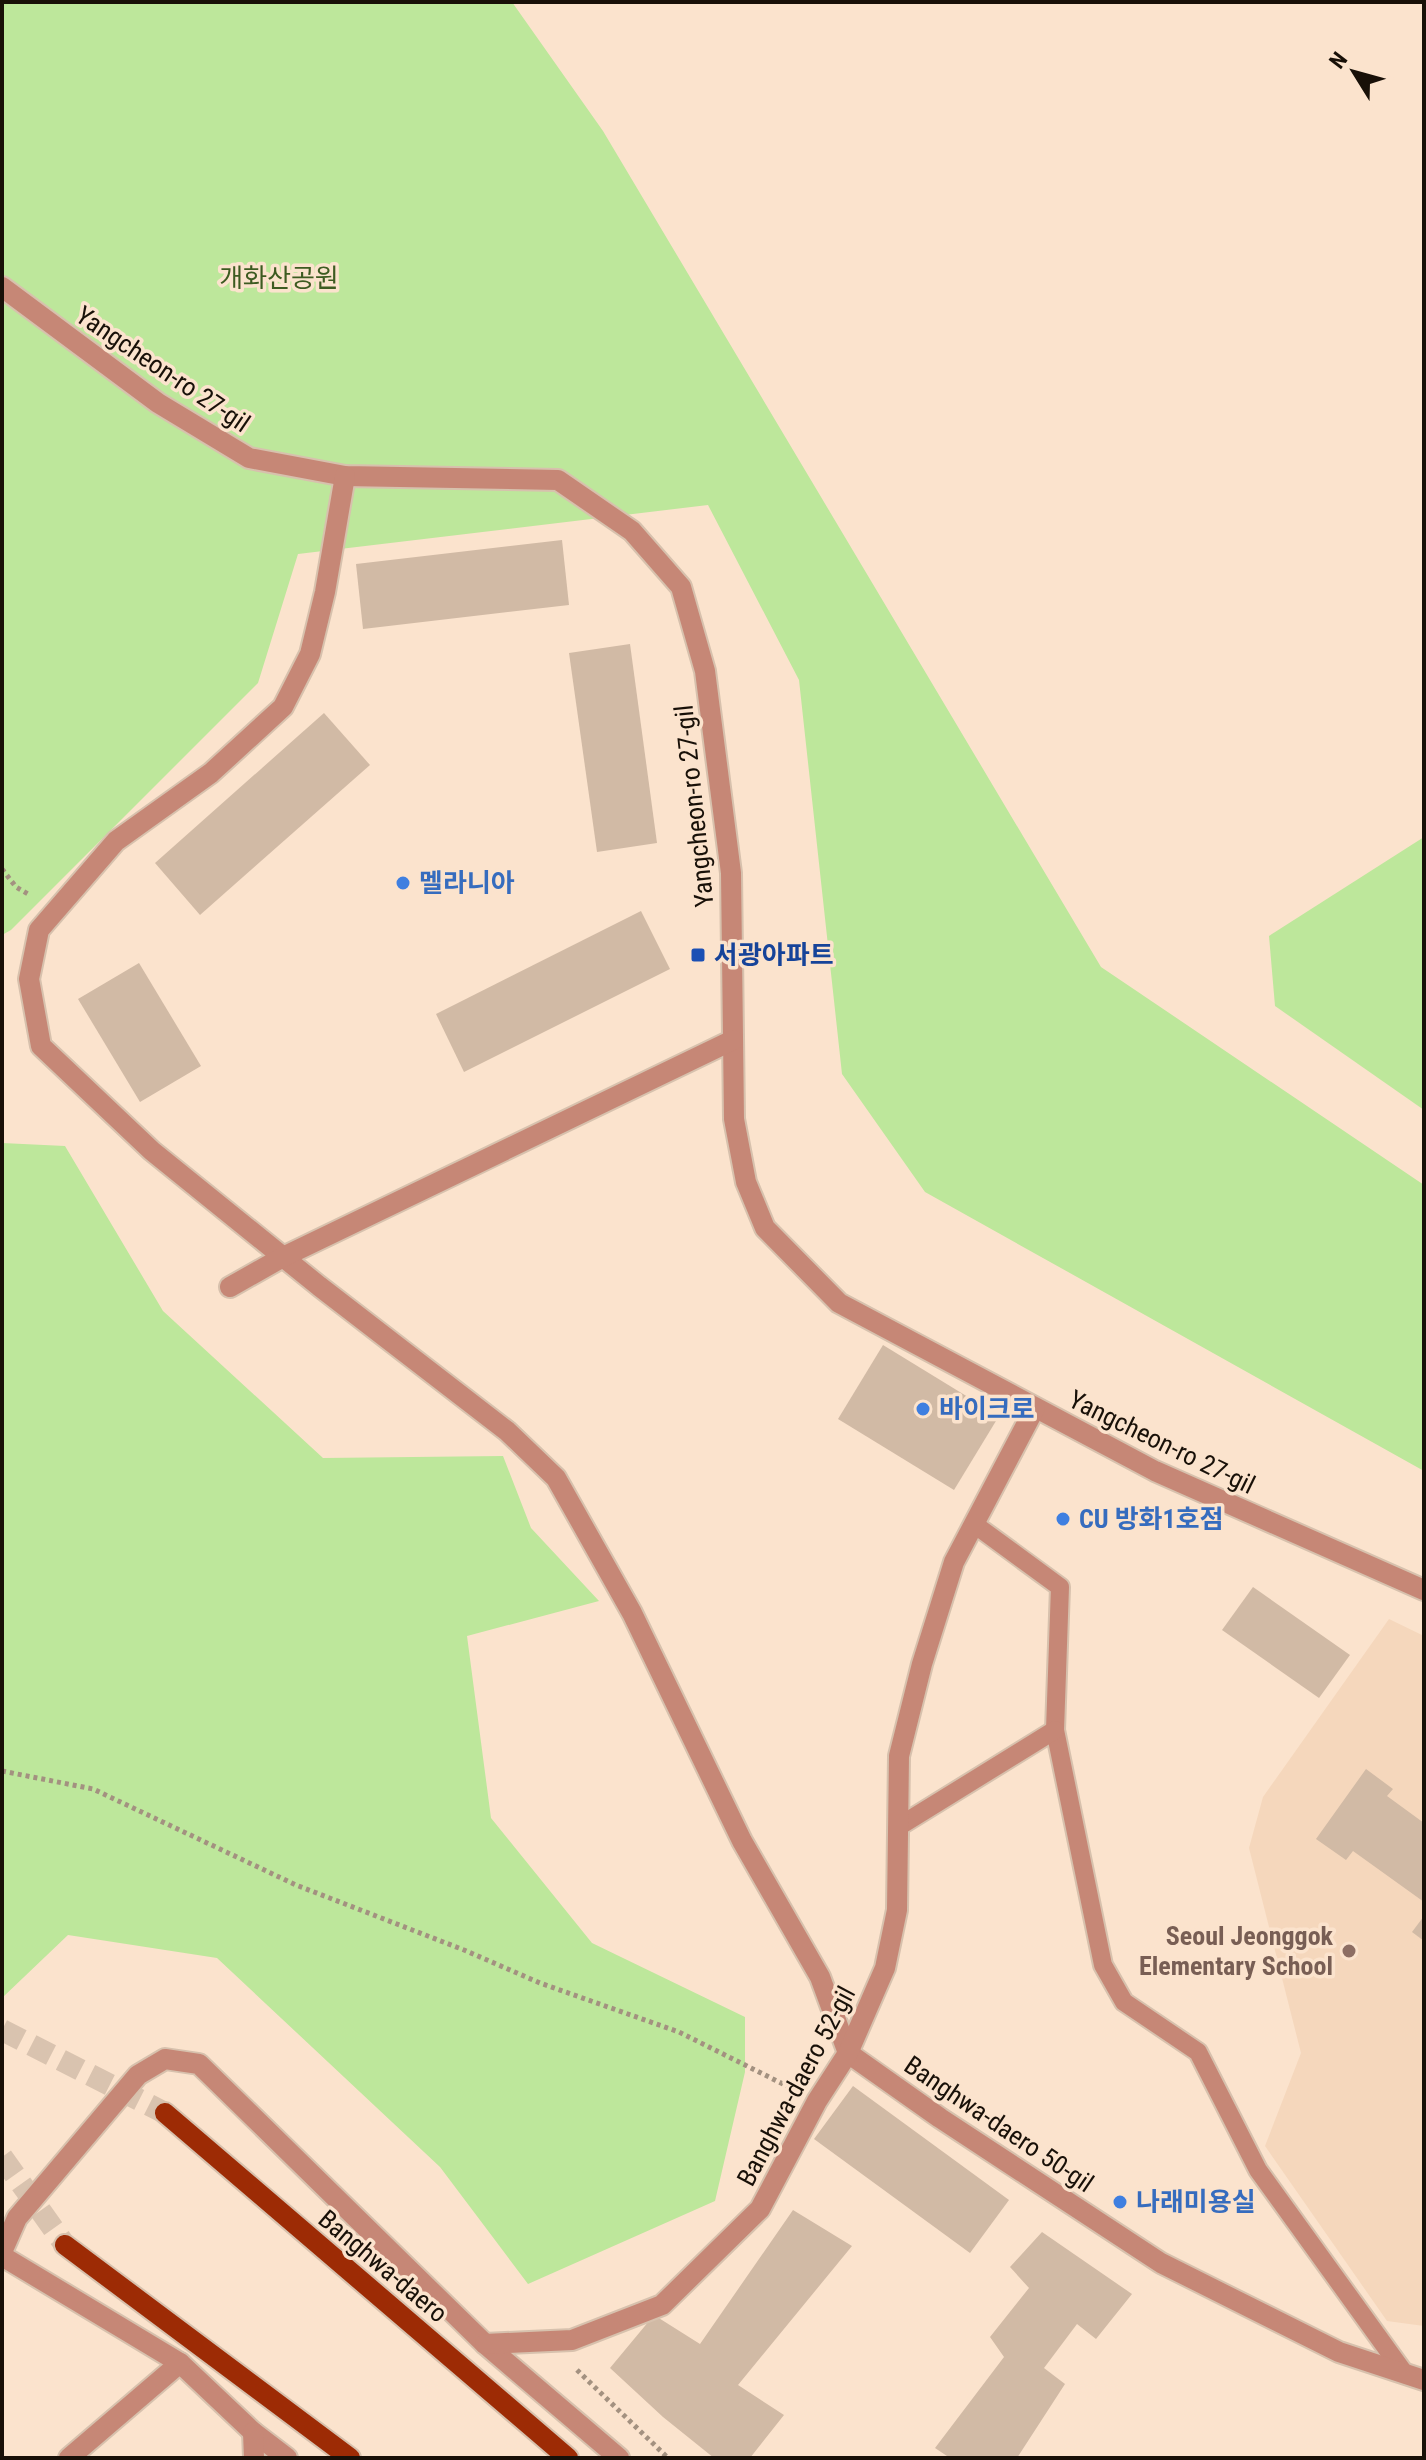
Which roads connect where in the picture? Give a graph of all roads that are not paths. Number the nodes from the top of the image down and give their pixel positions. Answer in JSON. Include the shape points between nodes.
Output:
{"nodes":[{"id":1,"x":2,"y":287,"type":"edge"},
{"id":2,"x":345,"y":476,"type":"junction"},
{"id":3,"x":733,"y":1040,"type":"junction"},
{"id":4,"x":283,"y":1257,"type":"junction"},
{"id":5,"x":230,"y":1287,"type":"dead end"},
{"id":6,"x":1035,"y":1408,"type":"junction"},
{"id":7,"x":974,"y":1524,"type":"junction"},
{"id":8,"x":1424,"y":1590,"type":"edge"},
{"id":9,"x":1055,"y":1730,"type":"junction"},
{"id":10,"x":898,"y":1827,"type":"junction"},
{"id":11,"x":848,"y":2053,"type":"junction"},
{"id":12,"x":165,"y":2113,"type":"tunnel mouth"},
{"id":13,"x":65,"y":2245,"type":"tunnel mouth"},
{"id":14,"x":2,"y":2254,"type":"edge"},
{"id":15,"x":485,"y":2344,"type":"junction"},
{"id":16,"x":180,"y":2363,"type":"junction"},
{"id":17,"x":1414,"y":2377,"type":"edge"},
{"id":18,"x":253,"y":2432,"type":"junction"},
{"id":19,"x":69,"y":2458,"type":"edge"},
{"id":20,"x":254,"y":2458,"type":"edge"},
{"id":21,"x":287,"y":2458,"type":"edge"},
{"id":22,"x":350,"y":2458,"type":"edge"},
{"id":23,"x":568,"y":2458,"type":"edge"},
{"id":24,"x":619,"y":2458,"type":"edge"}],
"edges":[{"from":1,"to":2,"type":"street","name":"Yangcheon-ro 27-gil","via":[[158,403],[249,458]]},
{"from":2,"to":3,"type":"street","name":"Yangcheon-ro 27-gil","via":[[558,480],[632,531],[681,587],[705,671],[731,873]]},
{"from":2,"to":4,"type":"street","via":[[310,654],[283,707],[211,773],[116,841],[39,930],[29,979],[41,1046],[152,1151]]},
{"from":3,"to":4,"type":"street"},
{"from":3,"to":6,"type":"street","name":"Yangcheon-ro 27-gil","via":[[734,1119],[746,1182],[765,1228],[839,1303]]},
{"from":4,"to":5,"type":"street"},
{"from":4,"to":11,"type":"street","via":[[507,1431],[556,1478],[632,1613],[742,1841],[820,1977]]},
{"from":6,"to":7,"type":"street","name":"Banghwa-daero 52-gil"},
{"from":6,"to":8,"type":"street","name":"Yangcheon-ro 27-gil","via":[[1155,1471]]},
{"from":7,"to":9,"type":"lane","via":[[1060,1587]]},
{"from":7,"to":10,"type":"street","name":"Banghwa-daero 52-gil","via":[[954,1562],[922,1664],[899,1756]]},
{"from":9,"to":10,"type":"lane"},
{"from":9,"to":17,"type":"lane","via":[[1103,1965],[1124,2002],[1198,2052],[1258,2170]]},
{"from":10,"to":11,"type":"street","name":"Banghwa-daero 52-gil","via":[[897,1910],[885,1968]]},
{"from":11,"to":15,"type":"street","name":"Banghwa-daero 52-gil","via":[[760,2209],[662,2305],[572,2340]]},
{"from":11,"to":17,"type":"street","name":"Banghwa-daero 50-gil","via":[[1161,2263],[1339,2352]]},
{"from":12,"to":23,"type":"main road","name":"Banghwa-daero"},
{"from":13,"to":22,"type":"main road"},
{"from":14,"to":15,"type":"street","via":[[17,2218],[138,2075],[165,2059],[199,2064]]},
{"from":14,"to":16,"type":"street"},
{"from":15,"to":24,"type":"street"},
{"from":16,"to":18,"type":"street"},
{"from":16,"to":19,"type":"street"},
{"from":18,"to":20,"type":"street"},
{"from":18,"to":21,"type":"street"}]}
